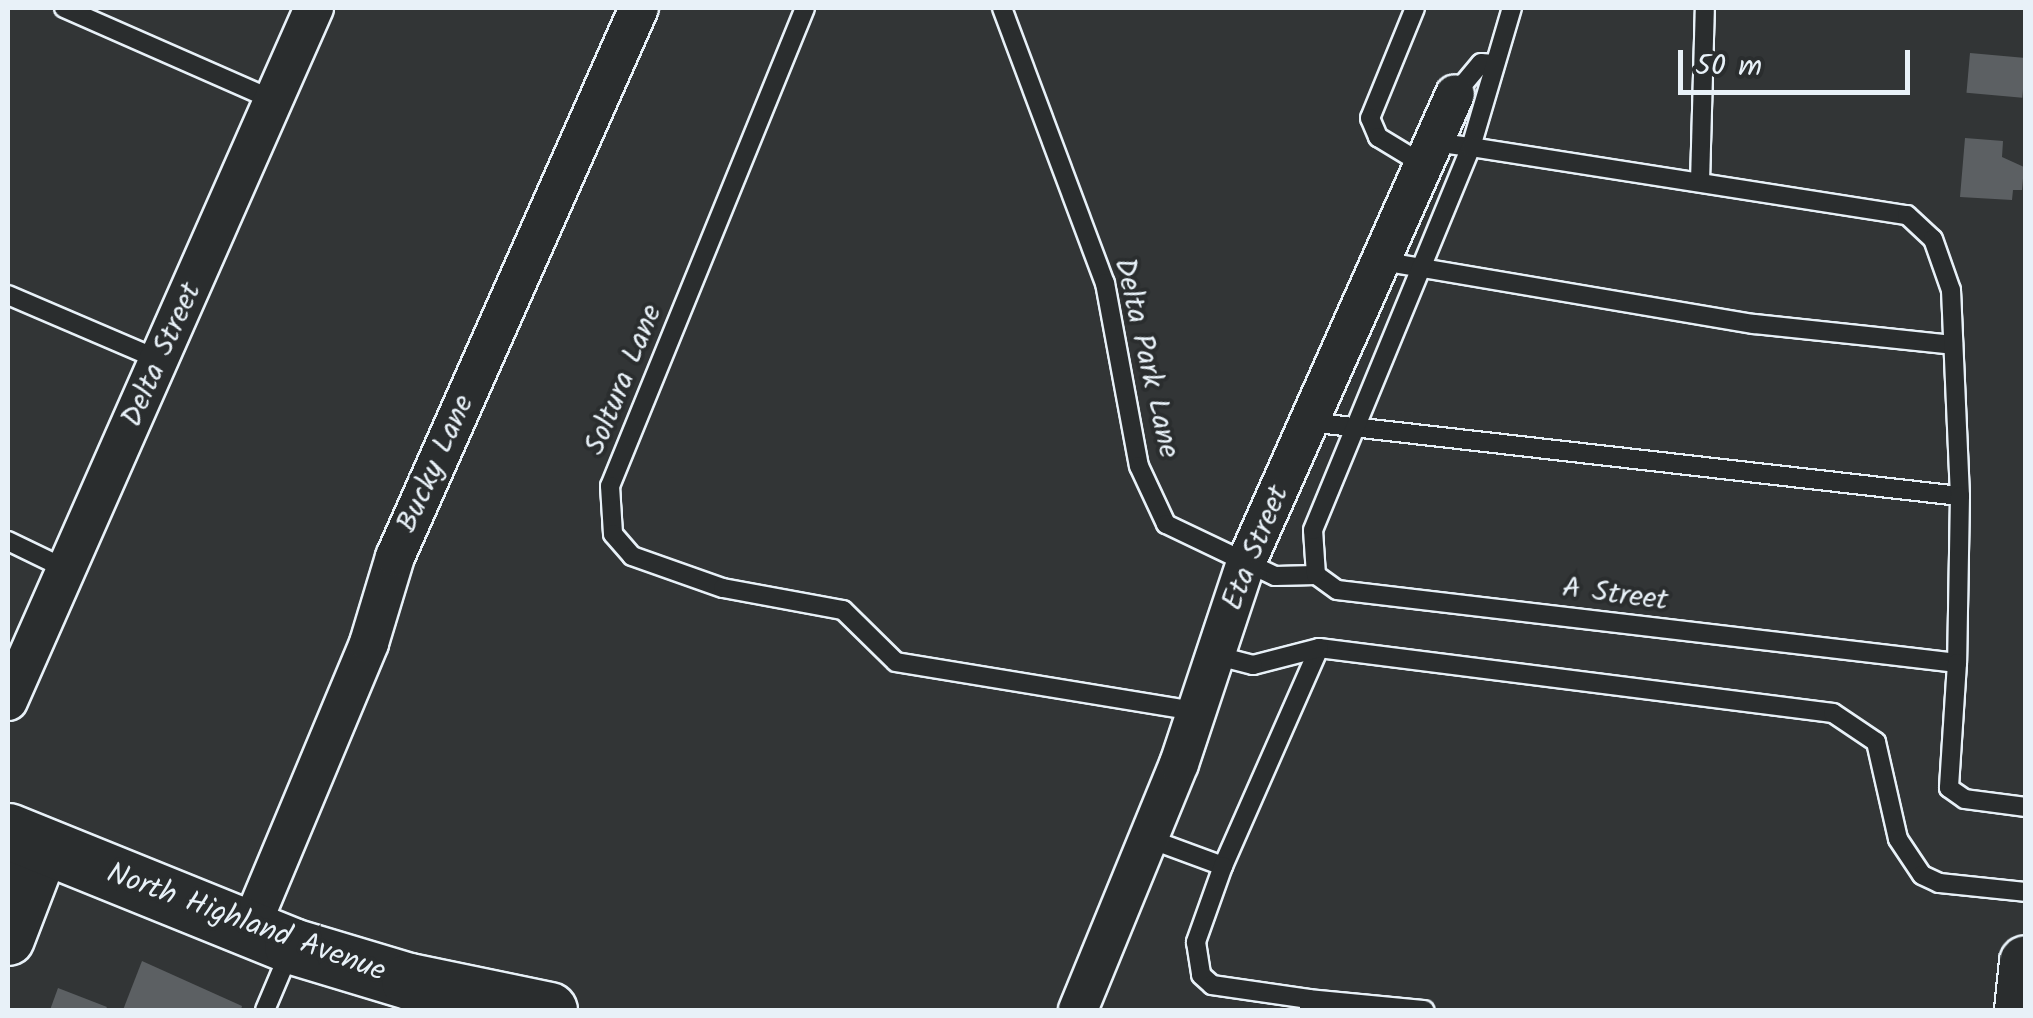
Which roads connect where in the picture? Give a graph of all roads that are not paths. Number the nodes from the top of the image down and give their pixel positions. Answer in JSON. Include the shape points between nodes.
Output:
{"nodes":[{"id":1,"x":64,"y":8,"type":"edge"},
{"id":2,"x":314,"y":8,"type":"edge"},
{"id":3,"x":640,"y":8,"type":"edge"},
{"id":4,"x":806,"y":8,"type":"edge"},
{"id":5,"x":1002,"y":8,"type":"edge"},
{"id":6,"x":1415,"y":8,"type":"edge"},
{"id":7,"x":1512,"y":8,"type":"edge"},
{"id":8,"x":1705,"y":8,"type":"edge"},
{"id":9,"x":1494,"y":64,"type":"junction"},
{"id":10,"x":1455,"y":94,"type":"joint"},
{"id":11,"x":274,"y":100,"type":"junction"},
{"id":12,"x":1443,"y":151,"type":"junction"},
{"id":13,"x":1700,"y":182,"type":"junction"},
{"id":14,"x":1381,"y":261,"type":"junction"},
{"id":15,"x":1420,"y":267,"type":"junction"},
{"id":16,"x":8,"y":294,"type":"edge"},
{"id":17,"x":1953,"y":345,"type":"junction"},
{"id":18,"x":160,"y":360,"type":"junction"},
{"id":19,"x":1309,"y":422,"type":"junction"},
{"id":20,"x":1355,"y":428,"type":"junction"},
{"id":21,"x":1960,"y":496,"type":"junction"},
{"id":22,"x":8,"y":541,"type":"edge"},
{"id":23,"x":1246,"y":563,"type":"junction"},
{"id":24,"x":66,"y":570,"type":"junction"},
{"id":25,"x":1316,"y":575,"type":"junction"},
{"id":26,"x":1319,"y":648,"type":"junction"},
{"id":27,"x":1214,"y":655,"type":"junction"},
{"id":28,"x":1956,"y":664,"type":"junction"},
{"id":29,"x":8,"y":701,"type":"edge"},
{"id":30,"x":1194,"y":711,"type":"junction"},
{"id":31,"x":2026,"y":807,"type":"edge"},
{"id":32,"x":1147,"y":838,"type":"junction"},
{"id":33,"x":25,"y":839,"type":"edge"},
{"id":34,"x":1223,"y":866,"type":"junction"},
{"id":35,"x":2026,"y":892,"type":"edge"},
{"id":36,"x":271,"y":937,"type":"junction"},
{"id":37,"x":8,"y":939,"type":"edge"},
{"id":38,"x":2026,"y":962,"type":"edge"},
{"id":39,"x":1309,"y":1005,"type":"edge"},
{"id":40,"x":265,"y":1010,"type":"edge"},
{"id":41,"x":537,"y":1010,"type":"edge"},
{"id":42,"x":1078,"y":1010,"type":"edge"},
{"id":43,"x":1424,"y":1010,"type":"edge"},
{"id":44,"x":2021,"y":1010,"type":"edge"}],
"edges":[{"from":1,"to":11,"type":"lane"},
{"from":2,"to":11,"type":"street","name":"Delta Street"},
{"from":3,"to":36,"type":"street","name":"Bucky Lane","via":[[394,557]]},
{"from":4,"to":30,"type":"lane","name":"Soltura Lane","via":[[610,486],[613,534],[632,556],[723,588],[843,610],[896,662]]},
{"from":5,"to":23,"type":"lane","name":"Delta Park Lane","via":[[1105,282],[1139,466],[1166,524]]},
{"from":6,"to":12,"type":"lane","via":[[1370,118],[1378,138]]},
{"from":7,"to":9,"type":"lane"},
{"from":8,"to":13,"type":"lane"},
{"from":9,"to":10,"type":"lane","via":[[1480,64]]},
{"from":9,"to":12,"type":"lane"},
{"from":10,"to":12,"type":"street","name":"Eta Street"},
{"from":11,"to":18,"type":"street","name":"Delta Street"},
{"from":12,"to":13,"type":"lane"},
{"from":12,"to":14,"type":"street","name":"Eta Street"},
{"from":12,"to":15,"type":"lane"},
{"from":13,"to":17,"type":"lane","via":[[1907,215],[1933,240],[1939,256],[1951,290]]},
{"from":14,"to":15,"type":"lane"},
{"from":14,"to":19,"type":"street","name":"Eta Street"},
{"from":15,"to":17,"type":"lane","via":[[1754,324]]},
{"from":15,"to":20,"type":"lane"},
{"from":16,"to":18,"type":"lane"},
{"from":17,"to":21,"type":"lane"},
{"from":18,"to":24,"type":"street","name":"Delta Street"},
{"from":19,"to":20,"type":"lane"},
{"from":19,"to":23,"type":"street","name":"Eta Street"},
{"from":20,"to":21,"type":"lane"},
{"from":20,"to":25,"type":"lane","via":[[1313,530]]},
{"from":21,"to":28,"type":"lane"},
{"from":22,"to":24,"type":"lane"},
{"from":23,"to":25,"type":"lane","name":"Delta Park Lane","via":[[1275,576]]},
{"from":23,"to":27,"type":"street","name":"Eta Street"},
{"from":24,"to":29,"type":"street","name":"Delta Street"},
{"from":25,"to":28,"type":"lane","name":"A Street","via":[[1337,590]]},
{"from":26,"to":27,"type":"lane","via":[[1253,666]]},
{"from":26,"to":34,"type":"lane"},
{"from":26,"to":35,"type":"lane","via":[[1833,713],[1876,742],[1898,839],[1922,875],[1939,883]]},
{"from":27,"to":30,"type":"street","name":"Eta Street"},
{"from":28,"to":31,"type":"lane","via":[[1949,788],[1966,799]]},
{"from":30,"to":32,"type":"street","name":"Eta Street"},
{"from":32,"to":34,"type":"lane"},
{"from":32,"to":42,"type":"street","name":"Eta Street"},
{"from":33,"to":36,"type":"main road","name":"North Highland Avenue"},
{"from":33,"to":37,"type":"street"},
{"from":34,"to":39,"type":"lane","via":[[1196,942],[1201,976],[1212,985]]},
{"from":36,"to":40,"type":"lane"},
{"from":36,"to":41,"type":"main road","name":"North Highland Avenue"},
{"from":38,"to":44,"type":"street"},
{"from":39,"to":43,"type":"lane"}]}
